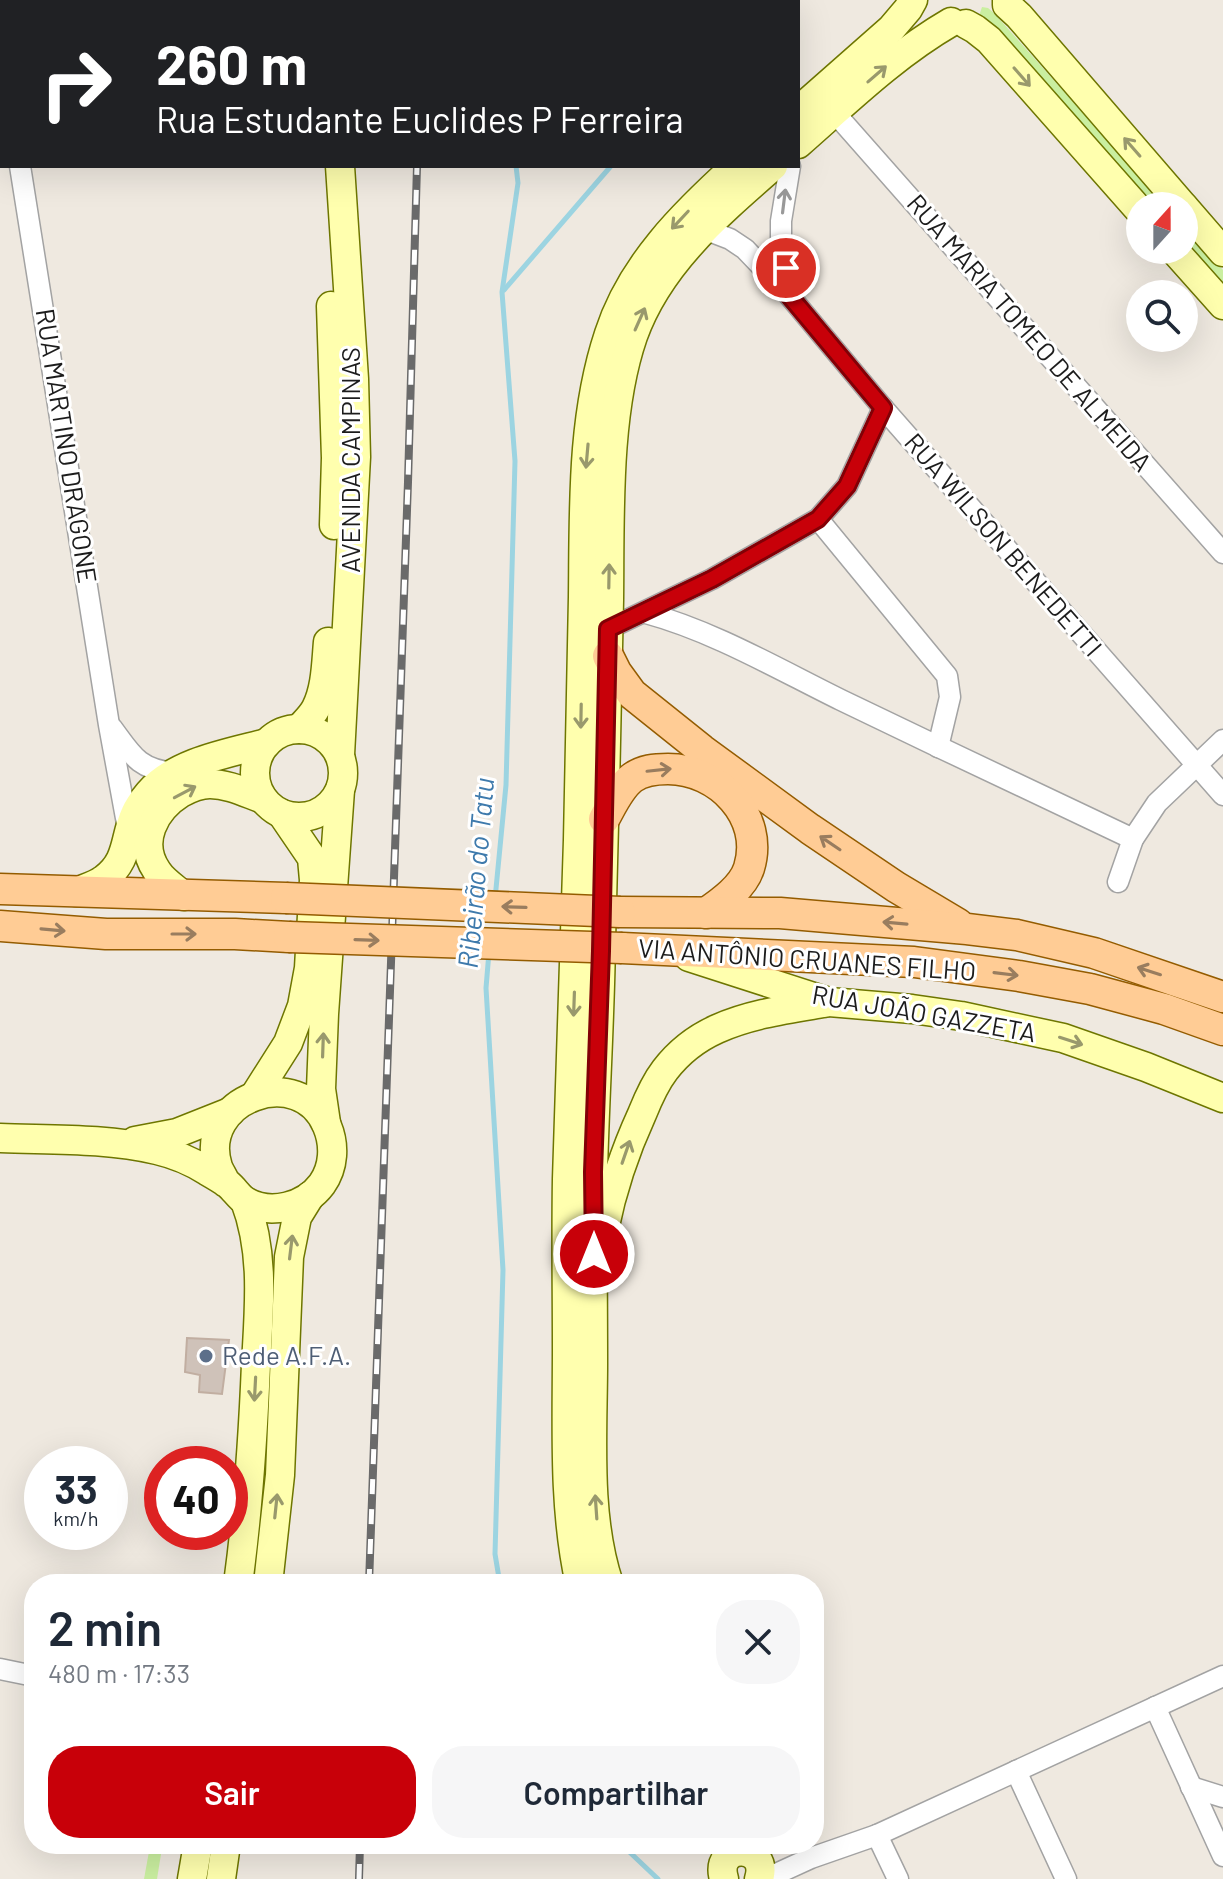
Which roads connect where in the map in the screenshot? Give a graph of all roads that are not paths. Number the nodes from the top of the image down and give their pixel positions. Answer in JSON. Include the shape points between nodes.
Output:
{"nodes":[{"id":1,"x":913,"y":0,"type":"edge"},
{"id":2,"x":925,"y":0,"type":"edge"},
{"id":3,"x":1006,"y":0,"type":"edge"},
{"id":4,"x":958,"y":23,"type":"junction"},
{"id":5,"x":800,"y":109,"type":"edge"},
{"id":6,"x":834,"y":112,"type":"junction"},
{"id":7,"x":800,"y":142,"type":"edge"},
{"id":8,"x":20,"y":168,"type":"edge"},
{"id":9,"x":321,"y":168,"type":"edge"},
{"id":10,"x":340,"y":168,"type":"edge"},
{"id":11,"x":734,"y":168,"type":"edge"},
{"id":12,"x":771,"y":168,"type":"edge"},
{"id":13,"x":790,"y":168,"type":"edge"},
{"id":14,"x":1170,"y":192,"type":"edge"},
{"id":15,"x":1126,"y":195,"type":"edge"},
{"id":16,"x":1198,"y":224,"type":"edge"},
{"id":17,"x":704,"y":229,"type":"junction"},
{"id":18,"x":1223,"y":252,"type":"edge"},
{"id":19,"x":1186,"y":264,"type":"edge"},
{"id":20,"x":787,"y":293,"type":"junction"},
{"id":21,"x":1223,"y":305,"type":"edge"},
{"id":22,"x":883,"y":408,"type":"junction"},
{"id":23,"x":344,"y":512,"type":"junction"},
{"id":24,"x":818,"y":519,"type":"junction"},
{"id":25,"x":1223,"y":553,"type":"edge"},
{"id":26,"x":684,"y":593,"type":"junction"},
{"id":27,"x":646,"y":613,"type":"junction"},
{"id":28,"x":719,"y":640,"type":"junction"},
{"id":29,"x":608,"y":642,"type":"junction"},
{"id":30,"x":109,"y":725,"type":"junction"},
{"id":31,"x":299,"y":729,"type":"junction"},
{"id":32,"x":1223,"y":740,"type":"edge"},
{"id":33,"x":267,"y":743,"type":"junction"},
{"id":34,"x":938,"y":747,"type":"junction"},
{"id":35,"x":340,"y":755,"type":"junction"},
{"id":36,"x":1195,"y":765,"type":"junction"},
{"id":37,"x":173,"y":773,"type":"junction"},
{"id":38,"x":340,"y":790,"type":"junction"},
{"id":39,"x":1223,"y":795,"type":"edge"},
{"id":40,"x":272,"y":806,"type":"junction"},
{"id":41,"x":604,"y":819,"type":"junction"},
{"id":42,"x":129,"y":833,"type":"junction"},
{"id":43,"x":1133,"y":839,"type":"junction"},
{"id":44,"x":1118,"y":882,"type":"dead end"},
{"id":45,"x":0,"y":889,"type":"edge"},
{"id":46,"x":76,"y":892,"type":"junction"},
{"id":47,"x":184,"y":896,"type":"junction"},
{"id":48,"x":706,"y":913,"type":"junction"},
{"id":49,"x":0,"y":926,"type":"edge"},
{"id":50,"x":967,"y":929,"type":"junction"},
{"id":51,"x":668,"y":950,"type":"junction"},
{"id":52,"x":1223,"y":997,"type":"edge"},
{"id":53,"x":829,"y":1002,"type":"junction"},
{"id":54,"x":1223,"y":1030,"type":"edge"},
{"id":55,"x":255,"y":1095,"type":"junction"},
{"id":56,"x":1223,"y":1098,"type":"edge"},
{"id":57,"x":230,"y":1112,"type":"junction"},
{"id":58,"x":326,"y":1123,"type":"junction"},
{"id":59,"x":0,"y":1138,"type":"edge"},
{"id":60,"x":117,"y":1143,"type":"junction"},
{"id":61,"x":236,"y":1192,"type":"junction"},
{"id":62,"x":310,"y":1196,"type":"junction"},
{"id":63,"x":594,"y":1282,"type":"junction"},
{"id":64,"x":239,"y":1574,"type":"edge"},
{"id":65,"x":269,"y":1574,"type":"edge"},
{"id":66,"x":578,"y":1574,"type":"edge"},
{"id":67,"x":606,"y":1574,"type":"edge"},
{"id":68,"x":0,"y":1669,"type":"edge"},
{"id":69,"x":24,"y":1674,"type":"edge"},
{"id":70,"x":1223,"y":1676,"type":"edge"},
{"id":71,"x":1155,"y":1707,"type":"junction"},
{"id":72,"x":1016,"y":1771,"type":"junction"},
{"id":73,"x":1191,"y":1787,"type":"junction"},
{"id":74,"x":1223,"y":1797,"type":"edge"},
{"id":75,"x":877,"y":1835,"type":"junction"},
{"id":76,"x":824,"y":1853,"type":"edge"},
{"id":77,"x":196,"y":1854,"type":"edge"},
{"id":78,"x":225,"y":1854,"type":"edge"},
{"id":79,"x":822,"y":1854,"type":"edge"},
{"id":80,"x":1223,"y":1856,"type":"edge"},
{"id":81,"x":755,"y":1863,"type":"edge"},
{"id":82,"x":192,"y":1879,"type":"edge"},
{"id":83,"x":221,"y":1879,"type":"edge"},
{"id":84,"x":898,"y":1879,"type":"edge"},
{"id":85,"x":1066,"y":1879,"type":"edge"}],
"edges":[{"from":1,"to":5,"type":"main road","via":[[891,29]]},
{"from":2,"to":4,"type":"main road","via":[[935,13]]},
{"from":3,"to":4,"type":"main road","via":[[985,20]]},
{"from":14,"to":3,"type":"main road","one_way":true},
{"from":6,"to":4,"type":"main road","one_way":true,"via":[[927,36]]},
{"from":4,"to":15,"type":"main road","one_way":true,"via":[[989,40]]},
{"from":6,"to":7,"type":"main road"},
{"from":6,"to":25,"type":"street","name":"RUA MARIA TOMEO DE ALMEIDA"},
{"from":8,"to":30,"type":"street","name":"RUA MARTINO DRAGONE"},
{"from":9,"to":23,"type":"main road","name":"AVENIDA CAMPINAS","via":[[336,458]]},
{"from":10,"to":23,"type":"main road","name":"AVENIDA CAMPINAS","via":[[356,457]]},
{"from":11,"to":66,"type":"main road","one_way":true,"via":[[681,218],[627,291],[609,332],[594,392],[585,503],[567,1180],[569,1486]]},
{"from":12,"to":17,"type":"main road"},
{"from":20,"to":13,"type":"street","one_way":true,"via":[[781,221]]},
{"from":16,"to":18,"type":"main road"},
{"from":17,"to":20,"type":"street","name":"RUA WILSON BENEDETTI","via":[[745,249]]},
{"from":29,"to":17,"type":"main road","one_way":true,"via":[[613,459],[624,368],[648,302]]},
{"from":19,"to":21,"type":"main road"},
{"from":20,"to":22,"type":"street","name":"RUA WILSON BENEDETTI"},
{"from":22,"to":24,"type":"street","via":[[847,486]]},
{"from":22,"to":36,"type":"street","name":"RUA WILSON BENEDETTI"},
{"from":23,"to":31,"type":"main road","name":"AVENIDA CAMPINAS","via":[[326,673],[315,711]]},
{"from":23,"to":35,"type":"main road","name":"AVENIDA CAMPINAS"},
{"from":24,"to":26,"type":"street"},
{"from":24,"to":34,"type":"street","via":[[947,676],[950,697]]},
{"from":26,"to":27,"type":"street"},
{"from":26,"to":28,"type":"street","via":[[687,607]]},
{"from":27,"to":28,"type":"street"},
{"from":27,"to":29,"type":"street"},
{"from":28,"to":34,"type":"street"},
{"from":29,"to":41,"type":"main road"},
{"from":50,"to":29,"type":"main road","one_way":true,"via":[[810,829],[690,742],[632,694],[616,672]]},
{"from":30,"to":37,"type":"street","name":"RUA MARTINO DRAGONE","via":[[144,766]]},
{"from":30,"to":42,"type":"street","name":"RUA MARTINO DRAGONE"},
{"from":31,"to":33,"type":"main road"},
{"from":31,"to":35,"type":"main road","via":[[323,736]]},
{"from":32,"to":36,"type":"street"},
{"from":33,"to":37,"type":"main road"},
{"from":33,"to":40,"type":"main road","via":[[258,755],[256,785]]},
{"from":34,"to":43,"type":"street"},
{"from":35,"to":38,"type":"main road"},
{"from":36,"to":39,"type":"street","name":"RUA WILSON BENEDETTI"},
{"from":36,"to":43,"type":"street","via":[[1157,803]]},
{"from":37,"to":42,"type":"main road","via":[[150,791]]},
{"from":38,"to":40,"type":"main road","via":[[316,814],[299,817]]},
{"from":58,"to":38,"type":"main road","one_way":true,"via":[[321,1089],[324,1014]]},
{"from":47,"to":40,"type":"main road","one_way":true,"via":[[157,872],[149,852],[148,836],[165,805],[191,787],[208,784],[230,786]]},
{"from":40,"to":55,"type":"main road","via":[[312,858],[309,968],[288,1043]]},
{"from":41,"to":48,"type":"main road","one_way":true,"via":[[633,777],[655,769],[690,771],[729,793],[746,817],[751,855],[743,879]]},
{"from":41,"to":63,"type":"main road"},
{"from":42,"to":46,"type":"main road","via":[[118,866],[103,881]]},
{"from":43,"to":44,"type":"street"},
{"from":45,"to":46,"type":"main road"},
{"from":46,"to":47,"type":"main road"},
{"from":48,"to":47,"type":"main road","name":"VIA ANTÔNIO CRUANES FILHO","one_way":true,"bridge":true},
{"from":50,"to":48,"type":"main road","name":"VIA ANTÔNIO CRUANES FILHO","one_way":true,"via":[[780,913]]},
{"from":49,"to":51,"type":"main road","name":"VIA ANTÔNIO CRUANES FILHO","one_way":true,"bridge":true,"via":[[106,934]]},
{"from":52,"to":50,"type":"main road","name":"VIA ANTÔNIO CRUANES FILHO","one_way":true,"via":[[1094,953]]},
{"from":51,"to":53,"type":"main road","name":"RUA JOÃO GAZZETA"},
{"from":51,"to":54,"type":"main road","name":"VIA ANTÔNIO CRUANES FILHO","one_way":true,"via":[[914,962],[1019,976],[1090,989]]},
{"from":53,"to":56,"type":"main road","name":"RUA JOÃO GAZZETA","one_way":true,"via":[[961,1016],[1063,1038]]},
{"from":63,"to":53,"type":"main road","one_way":true,"via":[[617,1178],[663,1072],[715,1030],[771,1012]]},
{"from":55,"to":57,"type":"main road"},
{"from":55,"to":58,"type":"main road","via":[[275,1091],[295,1096],[313,1106]]},
{"from":57,"to":60,"type":"main road","via":[[177,1133]]},
{"from":57,"to":61,"type":"main road","via":[[216,1147],[218,1166]]},
{"from":58,"to":62,"type":"main road","via":[[333,1154],[321,1185]]},
{"from":59,"to":60,"type":"main road"},
{"from":60,"to":61,"type":"main road","via":[[160,1151],[206,1170]]},
{"from":61,"to":62,"type":"main road","via":[[262,1207],[279,1208]]},
{"from":61,"to":64,"type":"main road","one_way":true,"via":[[252,1219],[259,1254],[247,1519]]},
{"from":65,"to":62,"type":"main road","one_way":true,"via":[[280,1475],[289,1257],[297,1217]]},
{"from":67,"to":63,"type":"main road","one_way":true,"via":[[593,1474]]},
{"from":68,"to":69,"type":"street"},
{"from":70,"to":71,"type":"street"},
{"from":71,"to":72,"type":"street"},
{"from":71,"to":73,"type":"street"},
{"from":72,"to":75,"type":"street"},
{"from":72,"to":85,"type":"street"},
{"from":73,"to":74,"type":"street"},
{"from":73,"to":80,"type":"street"},
{"from":75,"to":76,"type":"street"},
{"from":75,"to":84,"type":"street"},
{"from":77,"to":82,"type":"main road"},
{"from":78,"to":83,"type":"main road"},
{"from":79,"to":81,"type":"street"}]}
